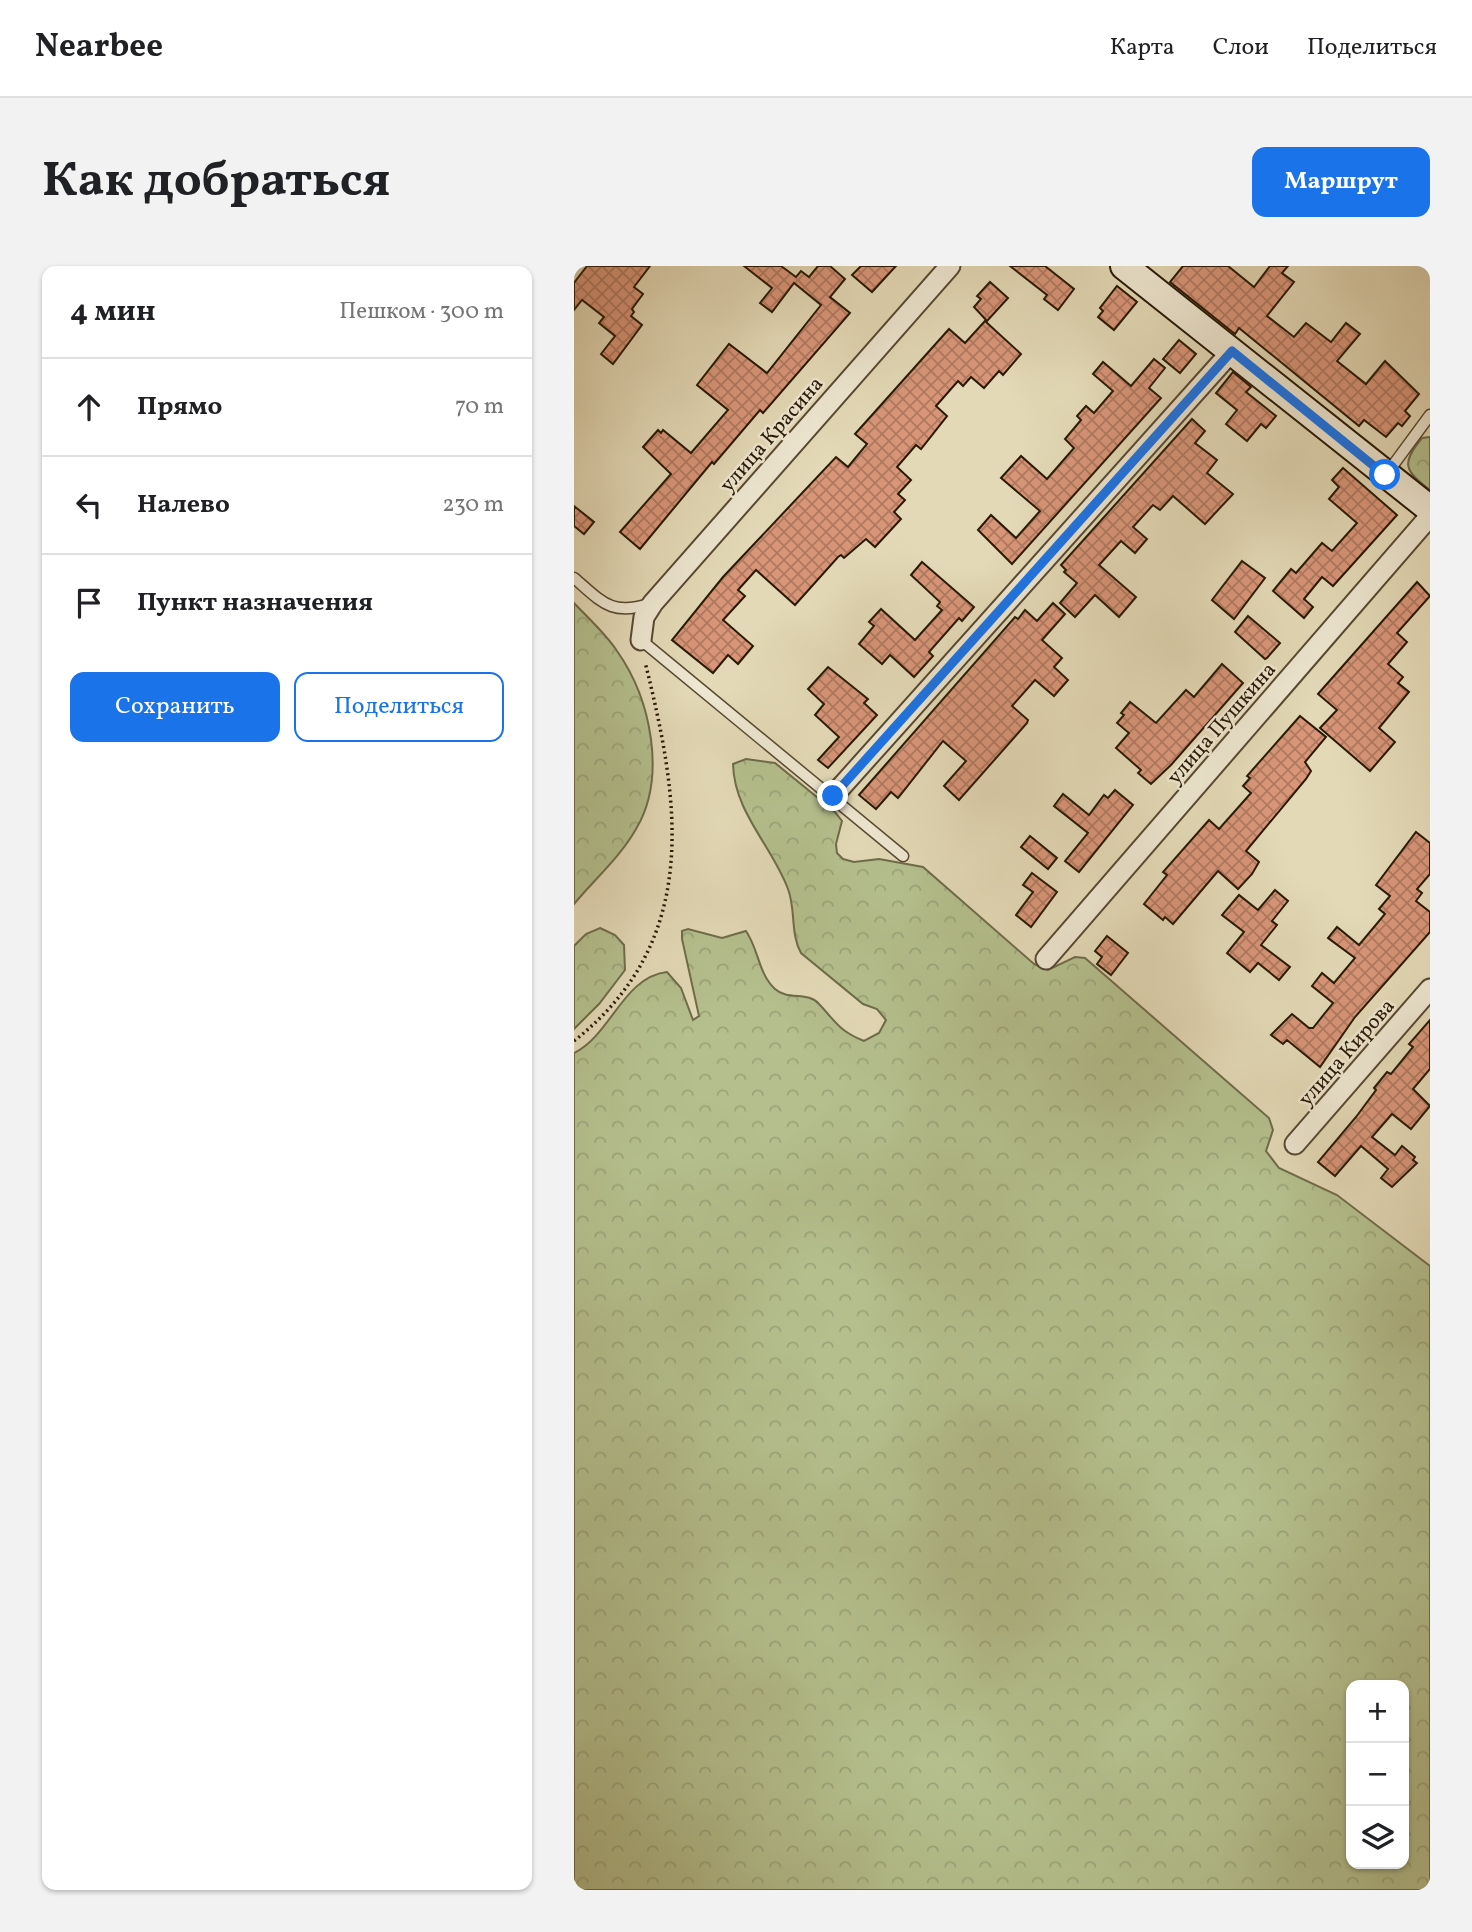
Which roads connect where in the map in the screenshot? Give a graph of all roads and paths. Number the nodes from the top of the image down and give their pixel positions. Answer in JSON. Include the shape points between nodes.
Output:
{"nodes":[{"id":1,"x":950,"y":266,"type":"edge"},
{"id":2,"x":1124,"y":266,"type":"edge"},
{"id":3,"x":1232,"y":351,"type":"junction"},
{"id":4,"x":1430,"y":415,"type":"edge"},
{"id":5,"x":1385,"y":475,"type":"junction"},
{"id":6,"x":1430,"y":509,"type":"edge"},
{"id":7,"x":1430,"y":516,"type":"edge"},
{"id":8,"x":574,"y":578,"type":"edge"},
{"id":9,"x":653,"y":603,"type":"junction"},
{"id":10,"x":642,"y":640,"type":"junction"},
{"id":11,"x":833,"y":796,"type":"junction"},
{"id":12,"x":903,"y":856,"type":"dead end"},
{"id":13,"x":1046,"y":959,"type":"dead end"},
{"id":14,"x":1430,"y":989,"type":"edge"},
{"id":15,"x":574,"y":1041,"type":"edge"},
{"id":16,"x":1296,"y":1144,"type":"dead end"}],
"edges":[{"from":1,"to":9,"type":"street","name":"улица Красина"},
{"from":2,"to":3,"type":"street"},
{"from":3,"to":5,"type":"street"},
{"from":3,"to":11,"type":"street"},
{"from":4,"to":5,"type":"lane"},
{"from":5,"to":6,"type":"street"},
{"from":7,"to":13,"type":"street","name":"улица Пушкина"},
{"from":8,"to":9,"type":"lane","via":[[612,608]]},
{"from":9,"to":10,"type":"street","name":"улица Красина","via":[[644,617]]},
{"from":10,"to":11,"type":"lane"},
{"from":10,"to":15,"type":"path","via":[[670,778],[673,866],[669,892],[663,920],[620,999]]},
{"from":11,"to":12,"type":"lane"},
{"from":14,"to":16,"type":"street","name":"улица Кирова"}]}
